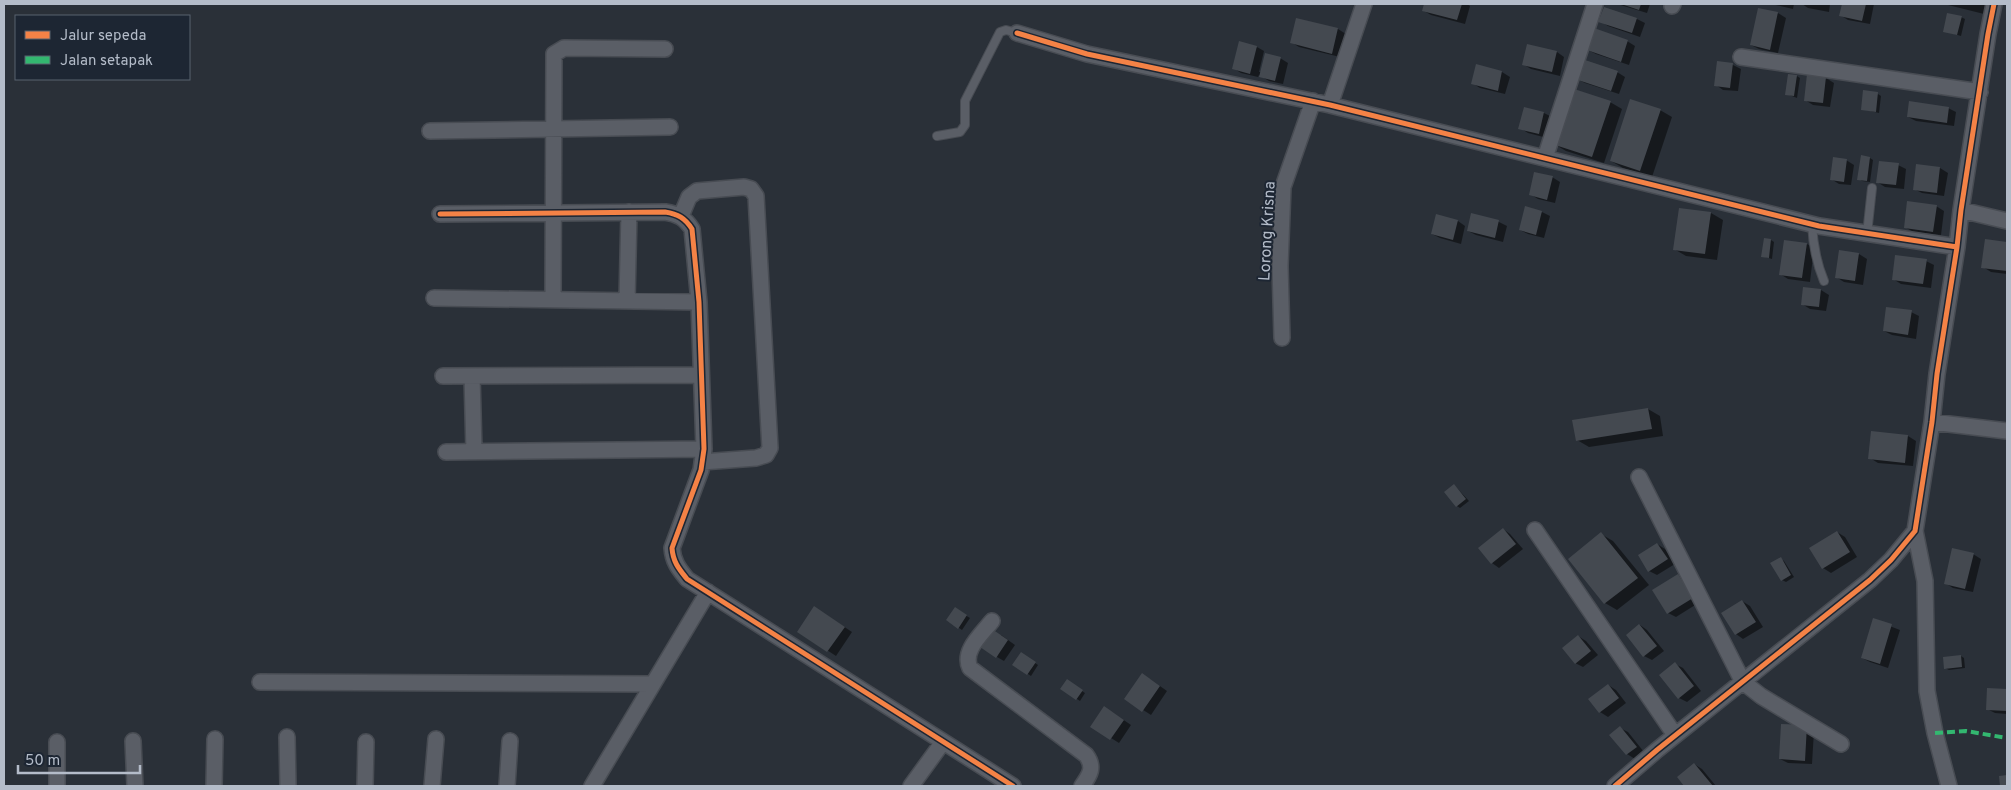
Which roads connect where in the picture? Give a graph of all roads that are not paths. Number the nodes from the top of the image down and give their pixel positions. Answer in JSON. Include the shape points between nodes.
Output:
{"nodes":[{"id":1,"x":1364,"y":4,"type":"edge"},
{"id":2,"x":1595,"y":4,"type":"edge"},
{"id":3,"x":1994,"y":4,"type":"edge"},
{"id":4,"x":1017,"y":33,"type":"joint"},
{"id":5,"x":665,"y":49,"type":"dead end"},
{"id":6,"x":1741,"y":57,"type":"dead end"},
{"id":7,"x":1980,"y":92,"type":"junction"},
{"id":8,"x":1313,"y":101,"type":"junction"},
{"id":9,"x":1330,"y":105,"type":"junction"},
{"id":10,"x":670,"y":128,"type":"dead end"},
{"id":11,"x":553,"y":130,"type":"junction"},
{"id":12,"x":430,"y":131,"type":"dead end"},
{"id":13,"x":937,"y":136,"type":"dead end"},
{"id":14,"x":1544,"y":158,"type":"junction"},
{"id":15,"x":1872,"y":188,"type":"dead end"},
{"id":16,"x":1961,"y":210,"type":"junction"},
{"id":17,"x":628,"y":212,"type":"junction"},
{"id":18,"x":552,"y":213,"type":"junction"},
{"id":19,"x":440,"y":214,"type":"dead end"},
{"id":20,"x":681,"y":216,"type":"junction"},
{"id":21,"x":2007,"y":221,"type":"edge"},
{"id":22,"x":1812,"y":224,"type":"junction"},
{"id":23,"x":1867,"y":234,"type":"junction"},
{"id":24,"x":1957,"y":247,"type":"junction"},
{"id":25,"x":1824,"y":281,"type":"dead end"},
{"id":26,"x":434,"y":298,"type":"dead end"},
{"id":27,"x":553,"y":300,"type":"junction"},
{"id":28,"x":627,"y":301,"type":"junction"},
{"id":29,"x":699,"y":302,"type":"junction"},
{"id":30,"x":1282,"y":338,"type":"dead end"},
{"id":31,"x":702,"y":375,"type":"junction"},
{"id":32,"x":443,"y":376,"type":"dead end"},
{"id":33,"x":472,"y":376,"type":"junction"},
{"id":34,"x":1932,"y":422,"type":"junction"},
{"id":35,"x":2007,"y":431,"type":"edge"},
{"id":36,"x":474,"y":451,"type":"junction"},
{"id":37,"x":446,"y":452,"type":"dead end"},
{"id":38,"x":703,"y":455,"type":"junction"},
{"id":39,"x":1639,"y":477,"type":"dead end"},
{"id":40,"x":1535,"y":530,"type":"dead end"},
{"id":41,"x":1915,"y":530,"type":"junction"},
{"id":42,"x":708,"y":592,"type":"junction"},
{"id":43,"x":992,"y":621,"type":"dead end"},
{"id":44,"x":260,"y":682,"type":"dead end"},
{"id":45,"x":1743,"y":682,"type":"junction"},
{"id":46,"x":653,"y":684,"type":"junction"},
{"id":47,"x":1676,"y":735,"type":"junction"},
{"id":48,"x":287,"y":737,"type":"dead end"},
{"id":49,"x":215,"y":739,"type":"dead end"},
{"id":50,"x":436,"y":739,"type":"dead end"},
{"id":51,"x":133,"y":741,"type":"dead end"},
{"id":52,"x":510,"y":741,"type":"dead end"},
{"id":53,"x":57,"y":742,"type":"dead end"},
{"id":54,"x":366,"y":742,"type":"dead end"},
{"id":55,"x":943,"y":742,"type":"junction"},
{"id":56,"x":1841,"y":744,"type":"dead end"},
{"id":57,"x":57,"y":786,"type":"edge"},
{"id":58,"x":135,"y":786,"type":"edge"},
{"id":59,"x":214,"y":786,"type":"edge"},
{"id":60,"x":288,"y":786,"type":"edge"},
{"id":61,"x":365,"y":786,"type":"edge"},
{"id":62,"x":432,"y":786,"type":"edge"},
{"id":63,"x":507,"y":786,"type":"edge"},
{"id":64,"x":592,"y":786,"type":"edge"},
{"id":65,"x":911,"y":786,"type":"edge"},
{"id":66,"x":1013,"y":786,"type":"edge"},
{"id":67,"x":1082,"y":786,"type":"edge"},
{"id":68,"x":1615,"y":786,"type":"edge"},
{"id":69,"x":1950,"y":786,"type":"edge"}],
"edges":[{"from":1,"to":9,"type":"street"},
{"from":2,"to":14,"type":"street"},
{"from":3,"to":7,"type":"street"},
{"from":4,"to":8,"type":"street","via":[[1087,54]]},
{"from":4,"to":13,"type":"lane","via":[[1000,32],[965,101],[965,125],[960,132]]},
{"from":5,"to":11,"type":"street","via":[[564,48],[554,54]]},
{"from":6,"to":7,"type":"street"},
{"from":7,"to":16,"type":"street"},
{"from":8,"to":9,"type":"street"},
{"from":8,"to":30,"type":"street","name":"Lorong Krisna","via":[[1283,187]]},
{"from":9,"to":14,"type":"street"},
{"from":10,"to":11,"type":"street"},
{"from":11,"to":12,"type":"street"},
{"from":11,"to":18,"type":"street"},
{"from":14,"to":22,"type":"street"},
{"from":15,"to":23,"type":"lane"},
{"from":16,"to":21,"type":"street"},
{"from":16,"to":24,"type":"street"},
{"from":17,"to":18,"type":"street"},
{"from":17,"to":20,"type":"street","via":[[665,212]]},
{"from":17,"to":28,"type":"street"},
{"from":18,"to":19,"type":"street"},
{"from":18,"to":27,"type":"street"},
{"from":20,"to":29,"type":"street","via":[[692,229]]},
{"from":20,"to":38,"type":"street","via":[[689,197],[697,191],[744,187],[751,189],[756,196],[770,448],[766,455],[756,458]]},
{"from":22,"to":23,"type":"street"},
{"from":22,"to":25,"type":"lane","via":[[1817,265]]},
{"from":23,"to":24,"type":"street"},
{"from":24,"to":34,"type":"street"},
{"from":26,"to":27,"type":"street"},
{"from":27,"to":28,"type":"street"},
{"from":28,"to":29,"type":"street"},
{"from":29,"to":31,"type":"street"},
{"from":31,"to":33,"type":"street"},
{"from":31,"to":38,"type":"street"},
{"from":32,"to":33,"type":"street"},
{"from":33,"to":36,"type":"street"},
{"from":34,"to":35,"type":"street"},
{"from":34,"to":41,"type":"street"},
{"from":36,"to":37,"type":"street"},
{"from":36,"to":38,"type":"street"},
{"from":38,"to":42,"type":"street","via":[[701,470],[672,548],[673,558],[687,579]]},
{"from":39,"to":45,"type":"street"},
{"from":40,"to":47,"type":"street"},
{"from":41,"to":45,"type":"street","via":[[1870,580]]},
{"from":41,"to":69,"type":"street","via":[[1925,581],[1927,692]]},
{"from":42,"to":46,"type":"street"},
{"from":42,"to":55,"type":"street"},
{"from":43,"to":67,"type":"street","via":[[968,651],[966,661],[970,668],[1086,755],[1092,766]]},
{"from":44,"to":46,"type":"street"},
{"from":45,"to":47,"type":"street"},
{"from":45,"to":56,"type":"street"},
{"from":46,"to":64,"type":"street"},
{"from":47,"to":68,"type":"street"},
{"from":48,"to":60,"type":"street"},
{"from":49,"to":59,"type":"street"},
{"from":50,"to":62,"type":"street"},
{"from":51,"to":58,"type":"street"},
{"from":52,"to":63,"type":"street"},
{"from":53,"to":57,"type":"street"},
{"from":54,"to":61,"type":"street"},
{"from":55,"to":65,"type":"street"},
{"from":55,"to":66,"type":"street"}]}
